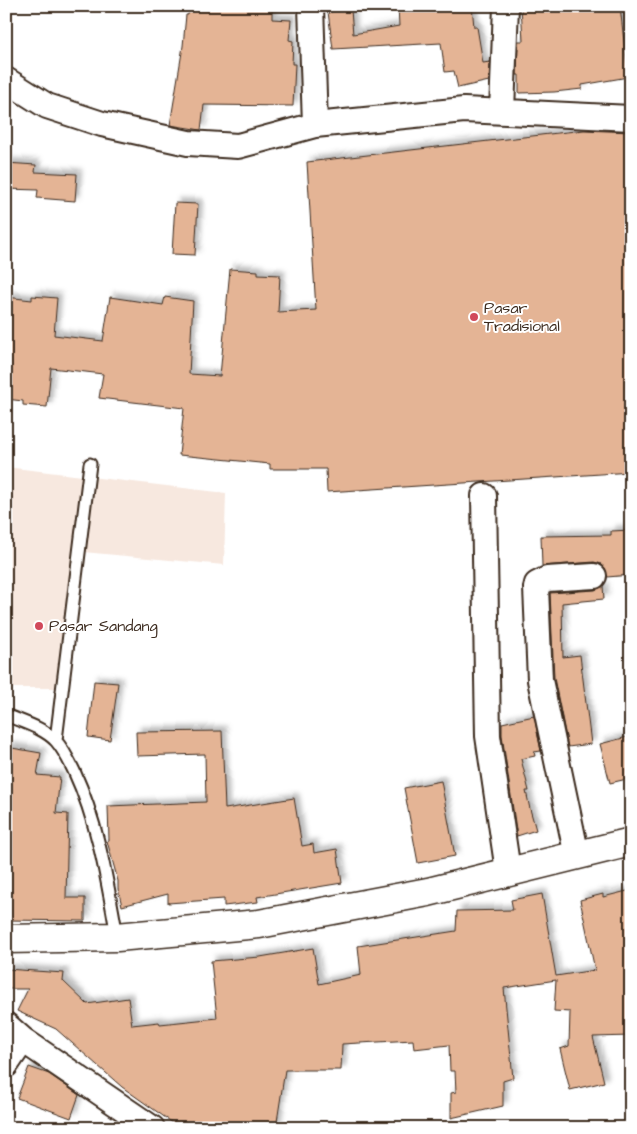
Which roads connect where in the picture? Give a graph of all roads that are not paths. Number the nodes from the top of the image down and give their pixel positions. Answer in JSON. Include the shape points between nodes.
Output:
{"nodes":[{"id":1,"x":311,"y":6,"type":"edge"},
{"id":2,"x":506,"y":6,"type":"edge"},
{"id":3,"x":6,"y":80,"type":"edge"},
{"id":4,"x":502,"y":111,"type":"junction"},
{"id":5,"x":631,"y":118,"type":"edge"},
{"id":6,"x":315,"y":125,"type":"junction"},
{"id":7,"x":90,"y":464,"type":"dead end"},
{"id":8,"x":484,"y":496,"type":"dead end"},
{"id":9,"x":594,"y":576,"type":"dead end"},
{"id":10,"x":6,"y":715,"type":"edge"},
{"id":11,"x":56,"y":740,"type":"junction"},
{"id":12,"x":631,"y":842,"type":"edge"},
{"id":13,"x":577,"y":856,"type":"junction"},
{"id":14,"x":508,"y":871,"type":"junction"},
{"id":15,"x":117,"y":937,"type":"junction"},
{"id":16,"x":6,"y":939,"type":"edge"},
{"id":17,"x":15,"y":1032,"type":"edge"},
{"id":18,"x":6,"y":1065,"type":"edge"},
{"id":19,"x":152,"y":1128,"type":"edge"}],
"edges":[{"from":1,"to":6,"type":"street"},
{"from":2,"to":4,"type":"street"},
{"from":3,"to":6,"type":"street","via":[[47,106],[102,124],[188,143],[238,146]]},
{"from":4,"to":5,"type":"street"},
{"from":4,"to":6,"type":"street","via":[[464,110]]},
{"from":7,"to":11,"type":"lane"},
{"from":8,"to":14,"type":"street","via":[[488,736]]},
{"from":9,"to":13,"type":"street","via":[[548,579],[537,584],[536,588],[540,680]]},
{"from":10,"to":11,"type":"lane"},
{"from":11,"to":15,"type":"lane","via":[[86,800],[102,856]]},
{"from":12,"to":13,"type":"main road"},
{"from":13,"to":14,"type":"main road"},
{"from":14,"to":15,"type":"main road","via":[[428,892],[259,924]]},
{"from":15,"to":16,"type":"main road"},
{"from":17,"to":18,"type":"street"},
{"from":17,"to":19,"type":"street"}]}
